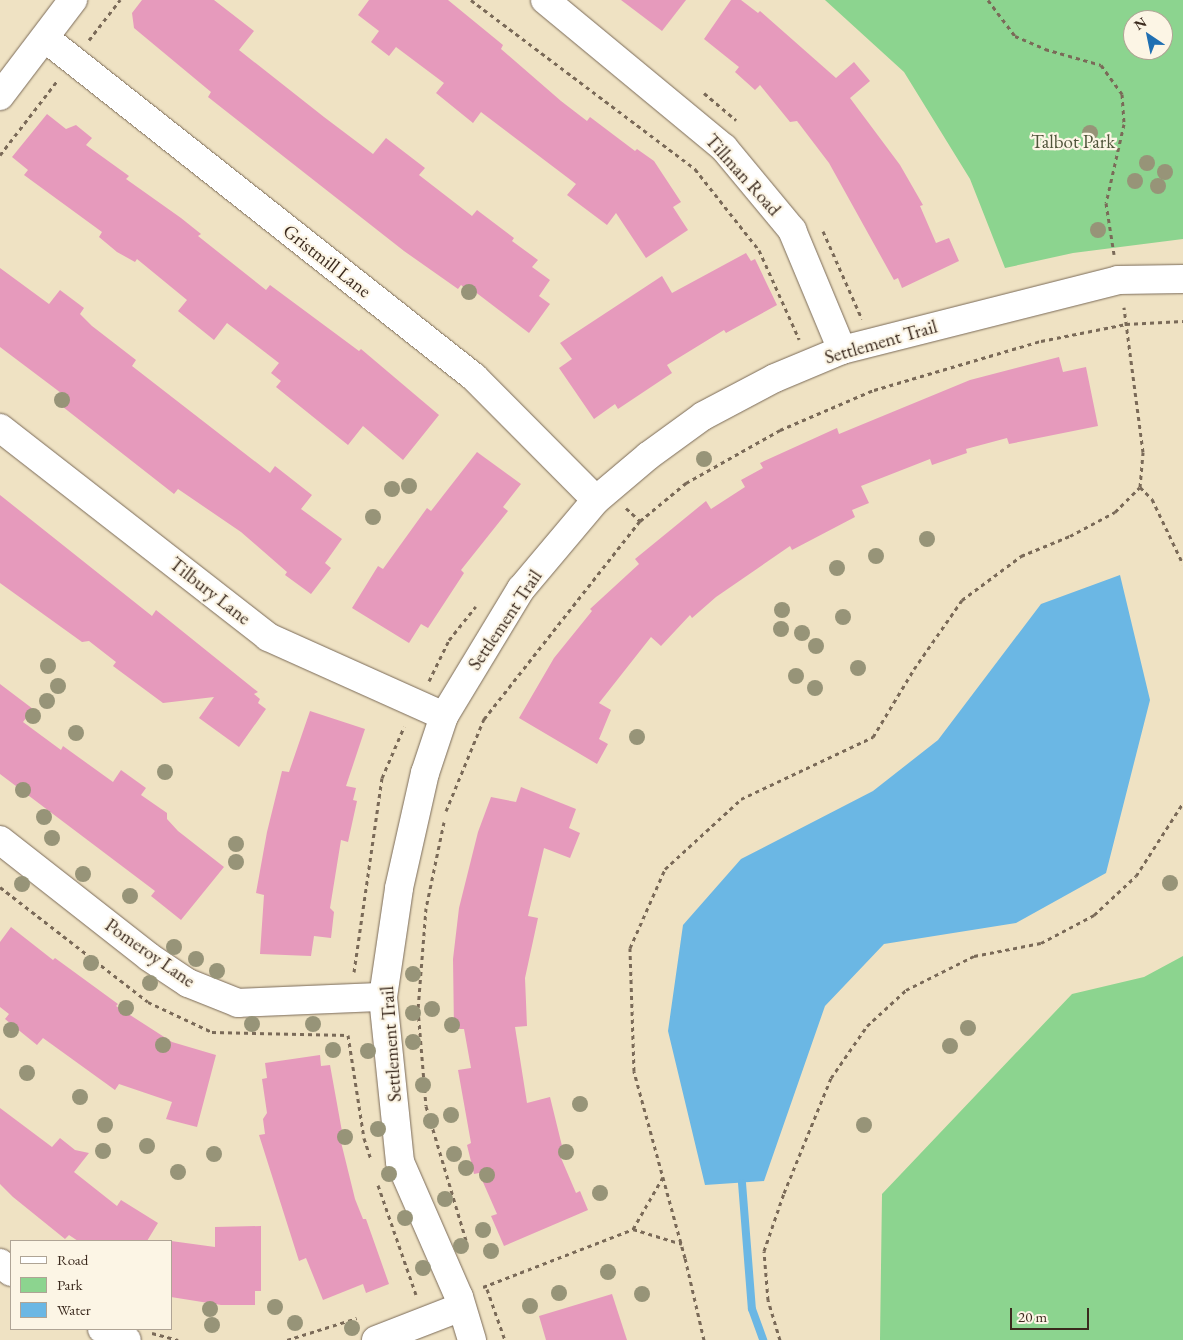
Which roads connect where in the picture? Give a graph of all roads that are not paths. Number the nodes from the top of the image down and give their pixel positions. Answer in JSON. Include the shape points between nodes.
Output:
{"nodes":[{"id":1,"x":73,"y":0,"type":"edge"},
{"id":2,"x":545,"y":0,"type":"edge"},
{"id":3,"x":45,"y":38,"type":"junction"},
{"id":4,"x":0,"y":96,"type":"edge"},
{"id":5,"x":1183,"y":278,"type":"edge"},
{"id":6,"x":842,"y":350,"type":"junction"},
{"id":7,"x":0,"y":428,"type":"edge"},
{"id":8,"x":596,"y":500,"type":"junction"},
{"id":9,"x":444,"y":716,"type":"junction"},
{"id":10,"x":0,"y":840,"type":"edge"},
{"id":11,"x":384,"y":997,"type":"junction"},
{"id":12,"x":0,"y":1263,"type":"edge"},
{"id":13,"x":10,"y":1271,"type":"edge"},
{"id":14,"x":460,"y":1302,"type":"junction"},
{"id":15,"x":107,"y":1330,"type":"edge"},
{"id":16,"x":138,"y":1336,"type":"edge"},
{"id":17,"x":376,"y":1340,"type":"edge"},
{"id":18,"x":472,"y":1340,"type":"edge"}],
"edges":[{"from":1,"to":3,"type":"street"},
{"from":2,"to":6,"type":"street","name":"Tillman Road","via":[[724,148],[792,230]]},
{"from":3,"to":4,"type":"street"},
{"from":3,"to":8,"type":"street","name":"Gristmill Lane","via":[[474,377]]},
{"from":5,"to":6,"type":"street","name":"Settlement Trail","via":[[1118,280]]},
{"from":6,"to":8,"type":"street","name":"Settlement Trail","via":[[775,378],[703,416]]},
{"from":7,"to":9,"type":"street","name":"Tilbury Lane","via":[[268,636]]},
{"from":8,"to":9,"type":"street","name":"Settlement Trail","via":[[521,589]]},
{"from":9,"to":11,"type":"street","name":"Settlement Trail","via":[[425,773],[398,888]]},
{"from":10,"to":11,"type":"street","name":"Pomeroy Lane","via":[[149,957],[188,983],[238,1003]]},
{"from":11,"to":14,"type":"street","name":"Settlement Trail","via":[[400,1162]]},
{"from":12,"to":13,"type":"street"},
{"from":14,"to":17,"type":"street"},
{"from":14,"to":18,"type":"street","name":"Settlement Trail"},
{"from":15,"to":16,"type":"street"}]}
